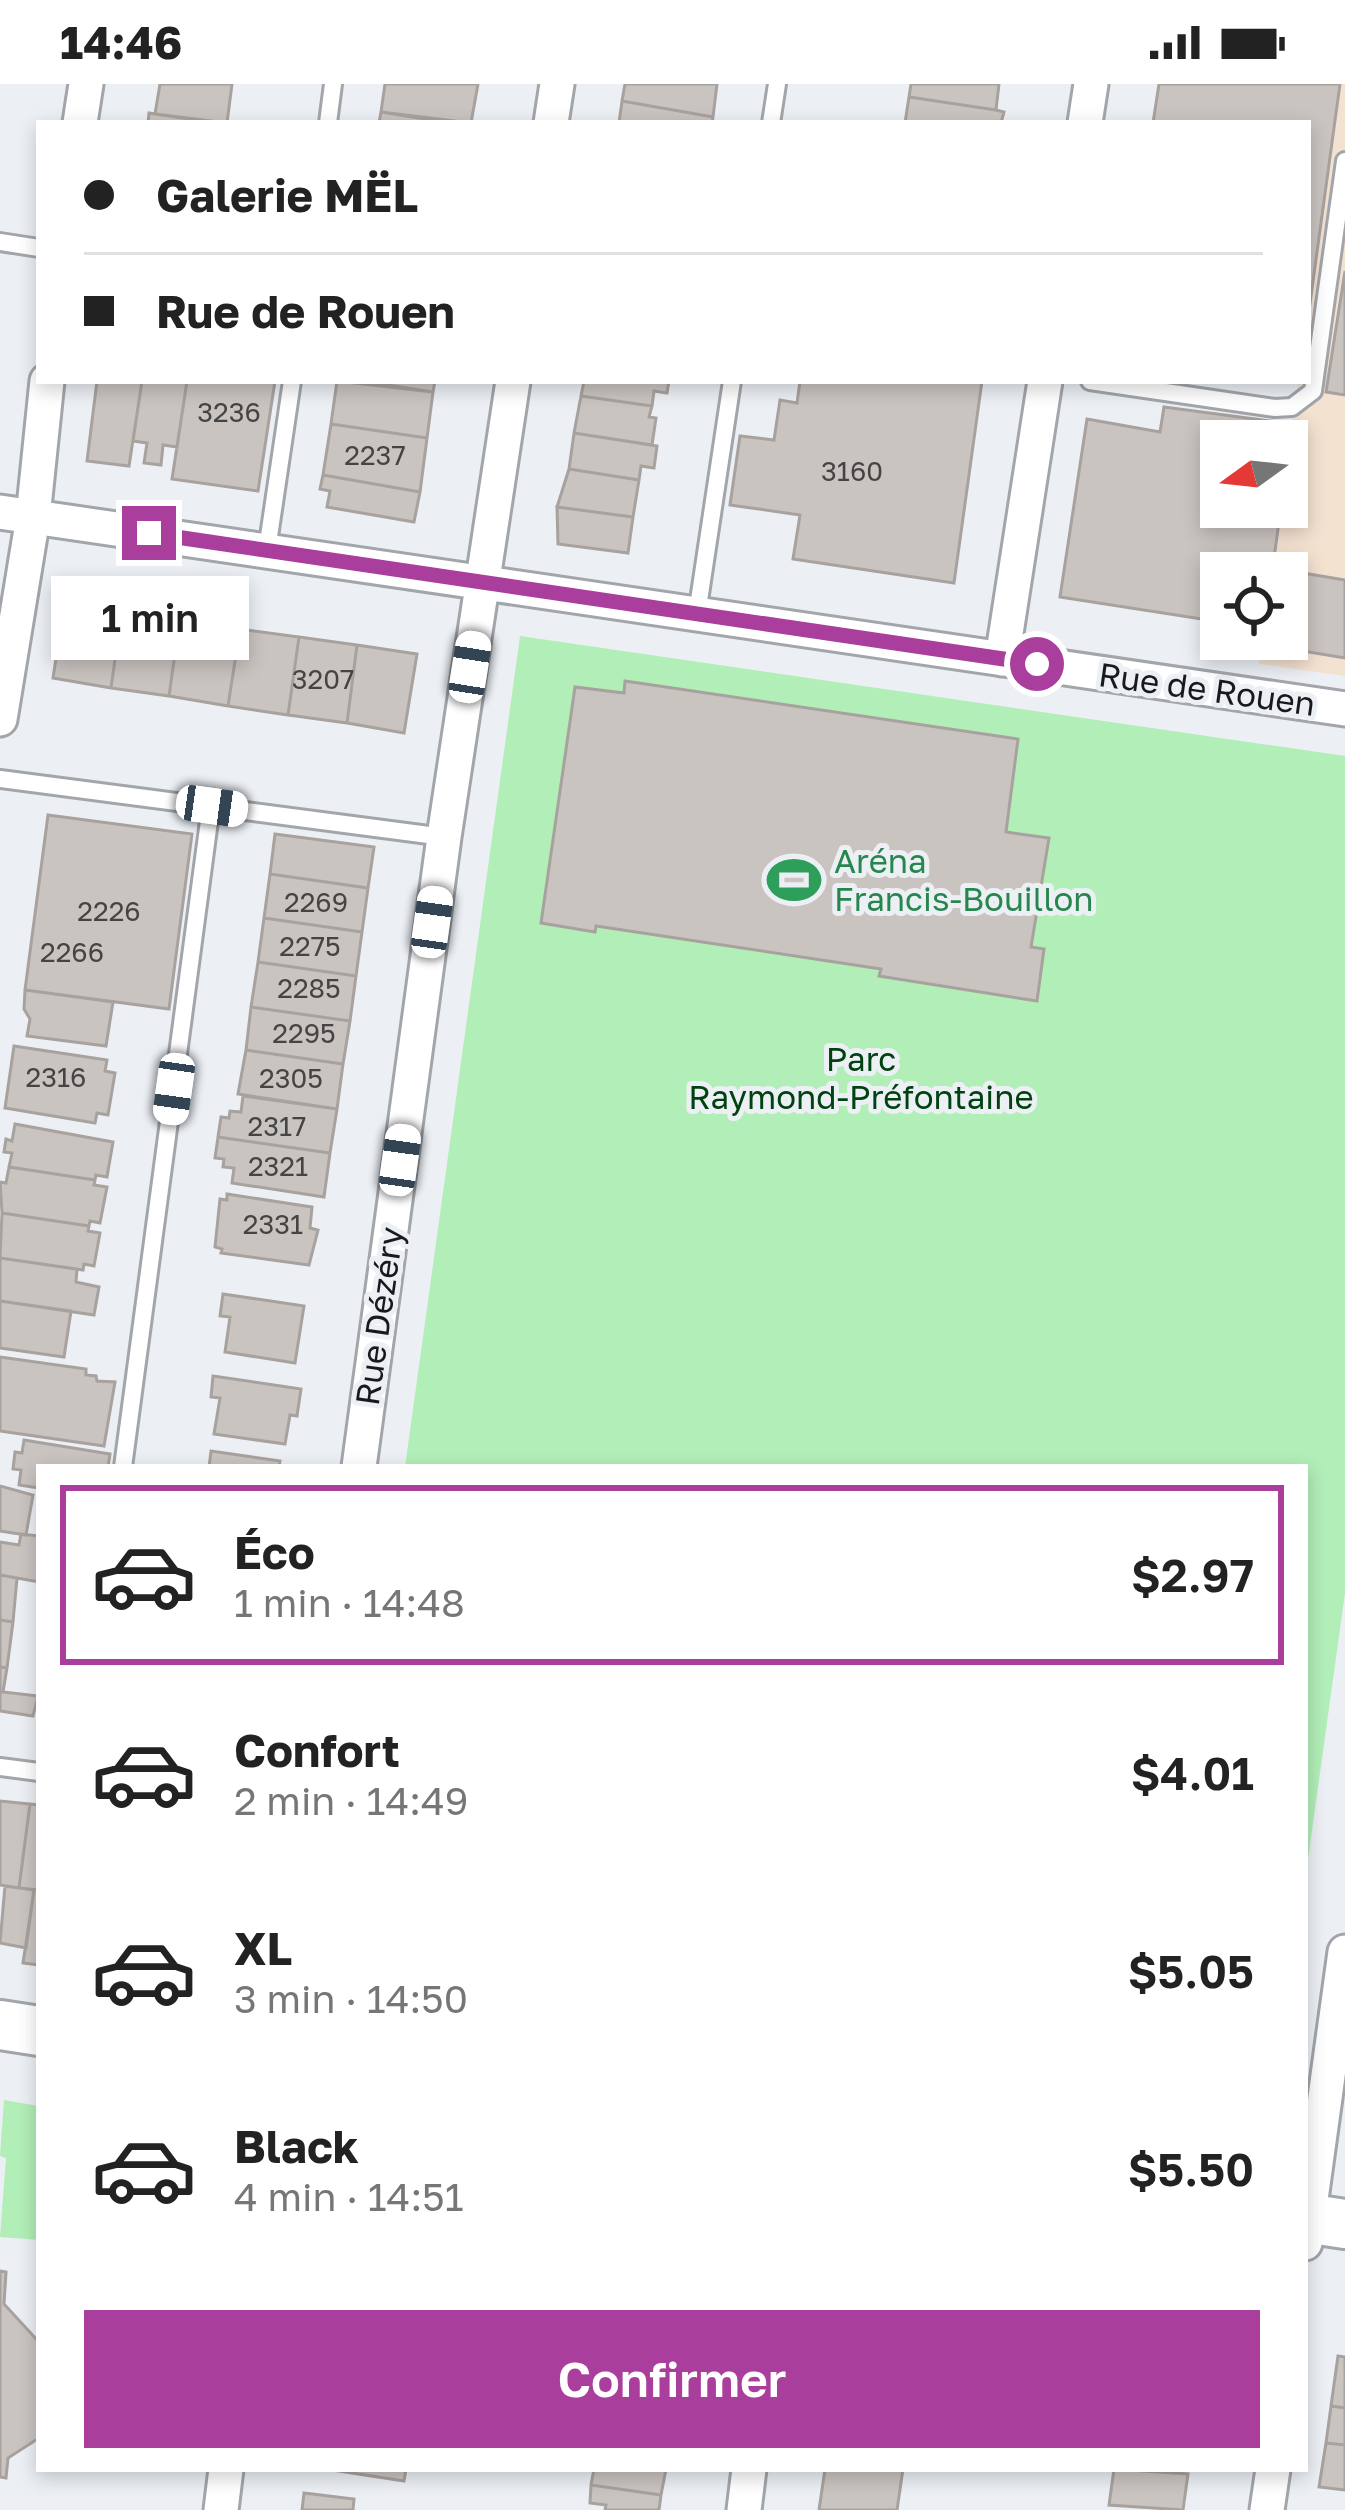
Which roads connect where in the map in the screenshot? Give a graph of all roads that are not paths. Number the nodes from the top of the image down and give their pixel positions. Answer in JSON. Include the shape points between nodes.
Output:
{"nodes":[{"id":1,"x":86,"y":84,"type":"edge"},
{"id":2,"x":333,"y":84,"type":"edge"},
{"id":3,"x":557,"y":84,"type":"edge"},
{"id":4,"x":777,"y":84,"type":"edge"},
{"id":5,"x":1091,"y":84,"type":"edge"},
{"id":6,"x":80,"y":120,"type":"edge"},
{"id":7,"x":328,"y":120,"type":"edge"},
{"id":8,"x":551,"y":120,"type":"edge"},
{"id":9,"x":771,"y":120,"type":"edge"},
{"id":10,"x":1085,"y":120,"type":"edge"},
{"id":11,"x":1345,"y":161,"type":"edge"},
{"id":12,"x":0,"y":242,"type":"edge"},
{"id":13,"x":36,"y":248,"type":"edge"},
{"id":14,"x":46,"y":384,"type":"edge"},
{"id":15,"x":292,"y":384,"type":"edge"},
{"id":16,"x":513,"y":384,"type":"edge"},
{"id":17,"x":732,"y":384,"type":"edge"},
{"id":18,"x":1045,"y":384,"type":"edge"},
{"id":19,"x":1111,"y":384,"type":"edge"},
{"id":20,"x":16,"y":514,"type":"edge"},
{"id":21,"x":267,"y":550,"type":"junction"},
{"id":22,"x":483,"y":581,"type":"junction"},
{"id":23,"x":698,"y":614,"type":"junction"},
{"id":24,"x":1002,"y":659,"type":"junction"},
{"id":25,"x":1345,"y":709,"type":"edge"},
{"id":26,"x":0,"y":719,"type":"edge"},
{"id":27,"x":0,"y":779,"type":"edge"},
{"id":28,"x":212,"y":806,"type":"junction"},
{"id":29,"x":444,"y":837,"type":"junction"},
{"id":30,"x":123,"y":1464,"type":"edge"},
{"id":31,"x":358,"y":1464,"type":"edge"},
{"id":32,"x":0,"y":1767,"type":"edge"},
{"id":33,"x":36,"y":1772,"type":"edge"},
{"id":34,"x":1345,"y":1952,"type":"edge"},
{"id":35,"x":0,"y":2025,"type":"edge"},
{"id":36,"x":36,"y":2031,"type":"edge"},
{"id":37,"x":1316,"y":2226,"type":"edge"},
{"id":38,"x":226,"y":2472,"type":"edge"},
{"id":39,"x":749,"y":2472,"type":"edge"},
{"id":40,"x":1273,"y":2472,"type":"edge"},
{"id":41,"x":220,"y":2510,"type":"edge"},
{"id":42,"x":744,"y":2510,"type":"edge"},
{"id":43,"x":1267,"y":2510,"type":"edge"}],
"edges":[{"from":1,"to":6,"type":"street"},
{"from":2,"to":7,"type":"lane"},
{"from":3,"to":8,"type":"street"},
{"from":4,"to":9,"type":"lane"},
{"from":5,"to":10,"type":"street"},
{"from":11,"to":19,"type":"lane","via":[[1313,391],[1305,401],[1275,408]]},
{"from":12,"to":13,"type":"lane"},
{"from":14,"to":20,"type":"street"},
{"from":15,"to":21,"type":"lane"},
{"from":16,"to":22,"type":"street","name":"Rue Dézéry"},
{"from":17,"to":23,"type":"lane"},
{"from":18,"to":24,"type":"street"},
{"from":20,"to":21,"type":"street","name":"Rue de Rouen"},
{"from":20,"to":26,"type":"street"},
{"from":21,"to":22,"type":"street","name":"Rue de Rouen"},
{"from":22,"to":23,"type":"street","name":"Rue de Rouen"},
{"from":22,"to":29,"type":"street","name":"Rue Dézéry"},
{"from":23,"to":24,"type":"street","name":"Rue de Rouen"},
{"from":24,"to":25,"type":"street","name":"Rue de Rouen"},
{"from":27,"to":28,"type":"lane"},
{"from":28,"to":29,"type":"lane"},
{"from":28,"to":30,"type":"lane"},
{"from":29,"to":31,"type":"street","name":"Rue Dézéry"},
{"from":32,"to":33,"type":"lane"},
{"from":34,"to":37,"type":"street"},
{"from":35,"to":36,"type":"street"},
{"from":38,"to":41,"type":"street"},
{"from":39,"to":42,"type":"street"},
{"from":40,"to":43,"type":"street"}]}
